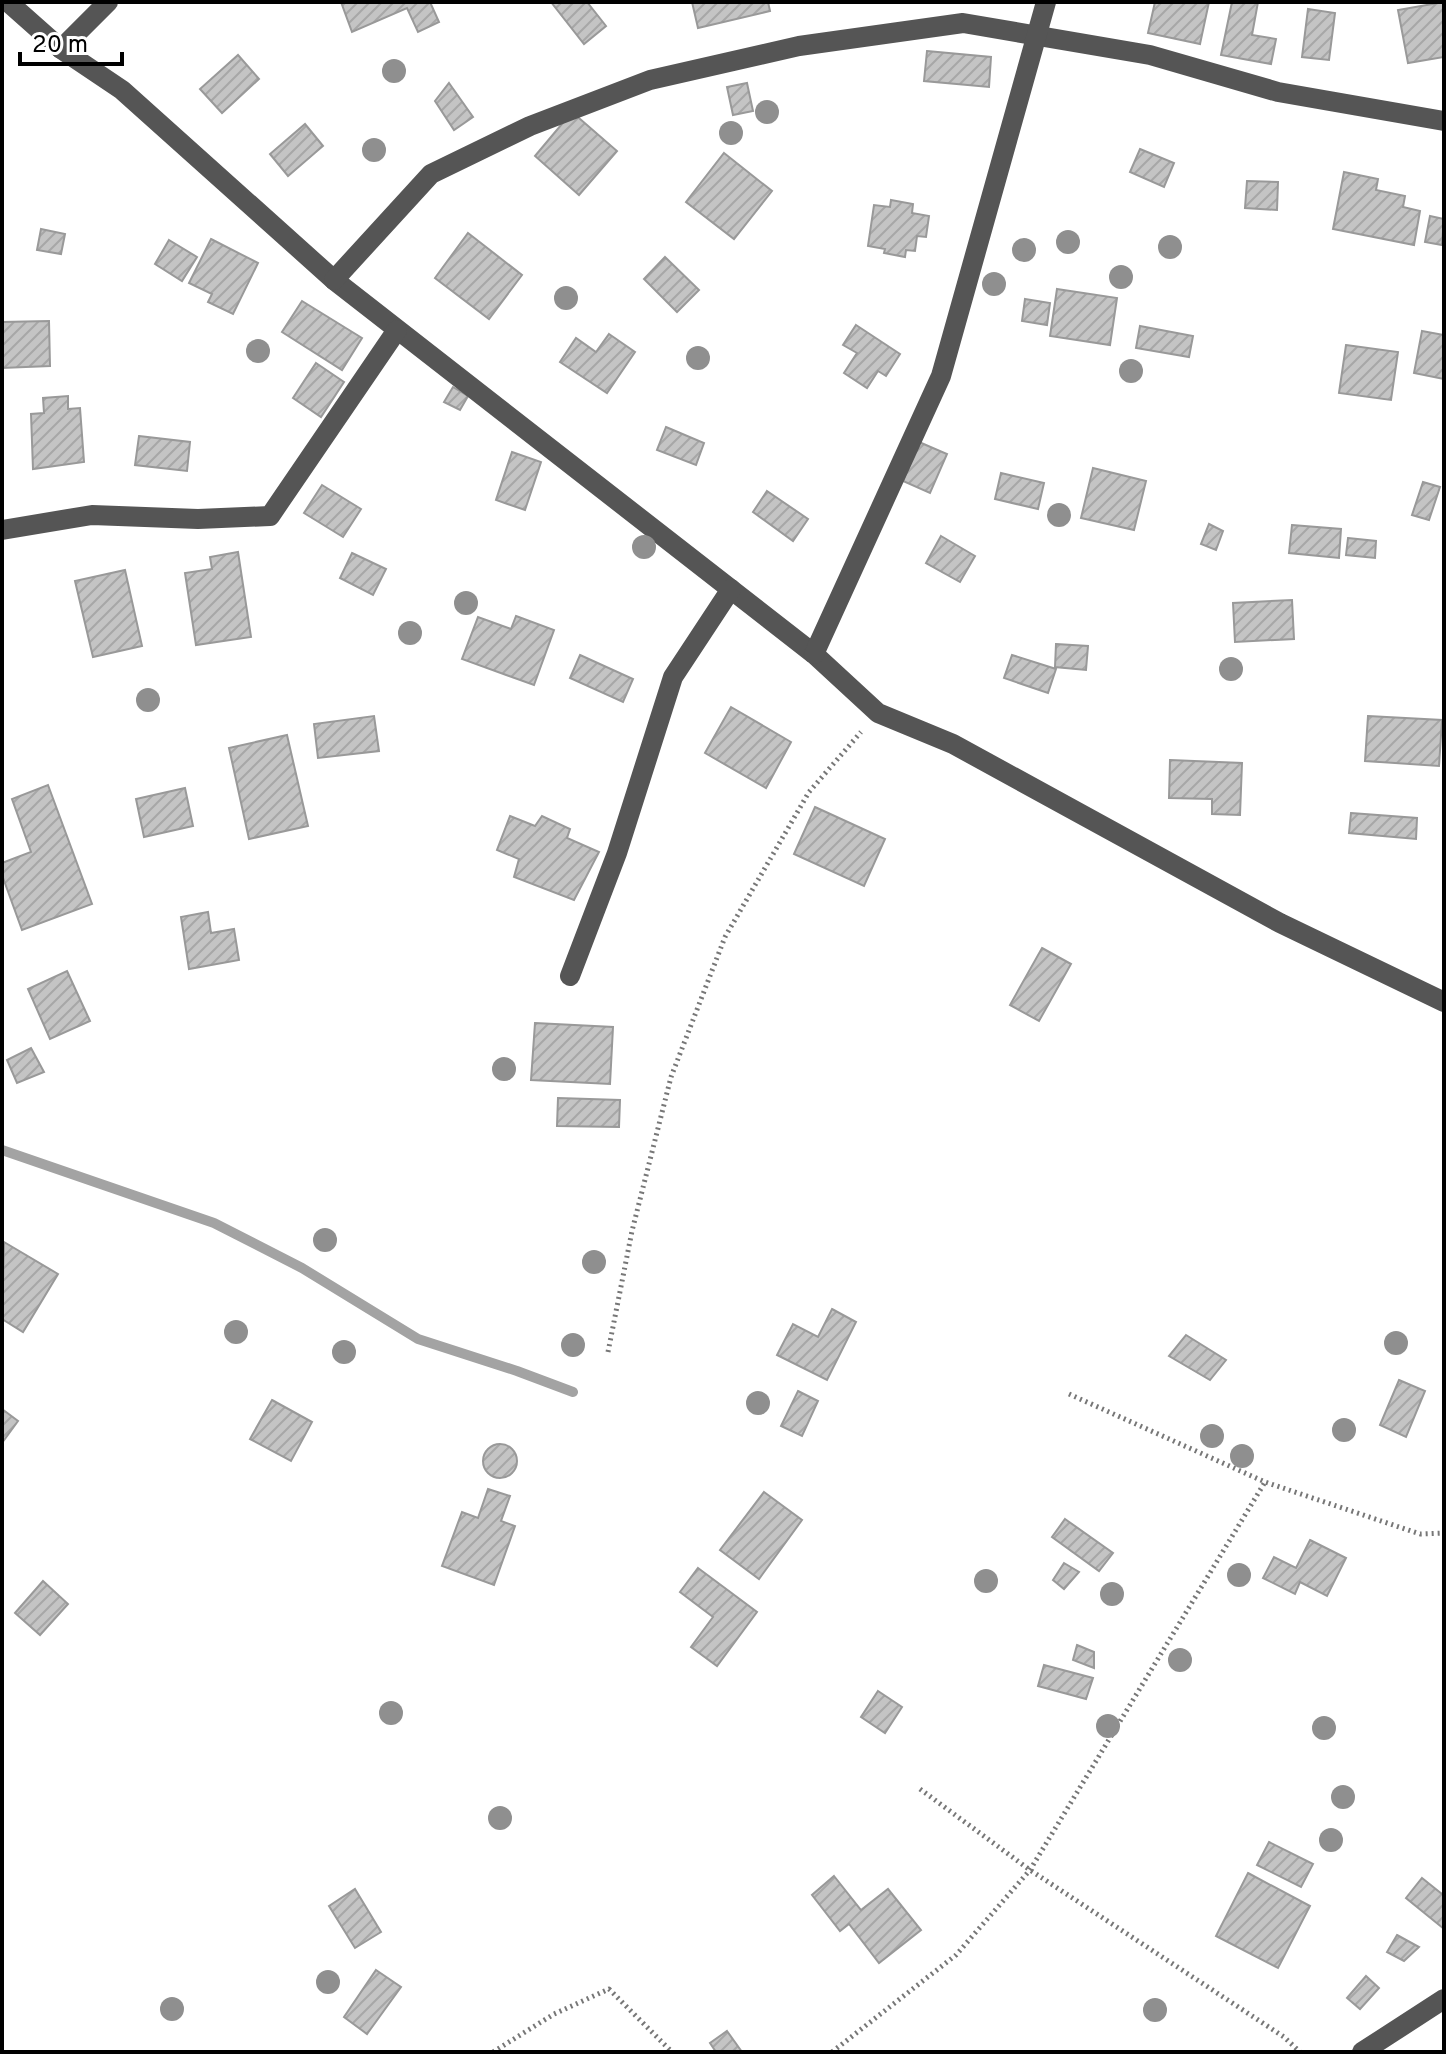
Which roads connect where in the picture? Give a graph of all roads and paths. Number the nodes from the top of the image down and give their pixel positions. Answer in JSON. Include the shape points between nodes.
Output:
{"nodes":[{"id":1,"x":8,"y":2,"type":"edge"},
{"id":2,"x":108,"y":2,"type":"edge"},
{"id":3,"x":1046,"y":2,"type":"edge"},
{"id":4,"x":1038,"y":36,"type":"junction"},
{"id":5,"x":61,"y":49,"type":"junction"},
{"id":6,"x":1444,"y":121,"type":"edge"},
{"id":7,"x":334,"y":280,"type":"junction"},
{"id":8,"x":397,"y":330,"type":"junction"},
{"id":9,"x":2,"y":530,"type":"edge"},
{"id":10,"x":731,"y":589,"type":"junction"},
{"id":11,"x":814,"y":654,"type":"junction"},
{"id":12,"x":878,"y":713,"type":"junction"},
{"id":13,"x":570,"y":976,"type":"dead end"},
{"id":14,"x":1444,"y":1002,"type":"edge"},
{"id":15,"x":608,"y":1352,"type":"dead end"},
{"id":16,"x":1069,"y":1394,"type":"dead end"},
{"id":17,"x":1265,"y":1482,"type":"junction"},
{"id":18,"x":1444,"y":1533,"type":"edge"},
{"id":19,"x":920,"y":1789,"type":"dead end"},
{"id":20,"x":1030,"y":1870,"type":"junction"},
{"id":21,"x":1444,"y":1999,"type":"edge"},
{"id":22,"x":493,"y":2052,"type":"edge"},
{"id":23,"x":672,"y":2052,"type":"edge"},
{"id":24,"x":832,"y":2052,"type":"edge"},
{"id":25,"x":1300,"y":2052,"type":"edge"},
{"id":26,"x":1362,"y":2052,"type":"edge"}],
"edges":[{"from":1,"to":5,"type":"street"},
{"from":2,"to":5,"type":"street"},
{"from":3,"to":4,"type":"street"},
{"from":4,"to":6,"type":"street","via":[[1150,55],[1278,92]]},
{"from":4,"to":7,"type":"street","via":[[963,23],[799,46],[650,80],[530,126],[431,174]]},
{"from":4,"to":11,"type":"street","via":[[941,376]]},
{"from":5,"to":7,"type":"street","via":[[122,90]]},
{"from":7,"to":8,"type":"street"},
{"from":8,"to":9,"type":"street","via":[[270,516],[92,515]]},
{"from":8,"to":10,"type":"street"},
{"from":10,"to":11,"type":"street"},
{"from":10,"to":13,"type":"street","via":[[673,677],[617,853]]},
{"from":11,"to":12,"type":"street"},
{"from":12,"to":14,"type":"street","via":[[953,744],[1280,923]]},
{"from":12,"to":15,"type":"path","via":[[809,792],[725,937],[671,1077]]},
{"from":16,"to":17,"type":"path"},
{"from":17,"to":18,"type":"path","via":[[1420,1534]]},
{"from":17,"to":20,"type":"path"},
{"from":19,"to":20,"type":"path"},
{"from":20,"to":24,"type":"path","via":[[956,1955]]},
{"from":20,"to":25,"type":"path"},
{"from":21,"to":26,"type":"street"},
{"from":22,"to":23,"type":"path","via":[[554,2014],[609,1989]]}]}
